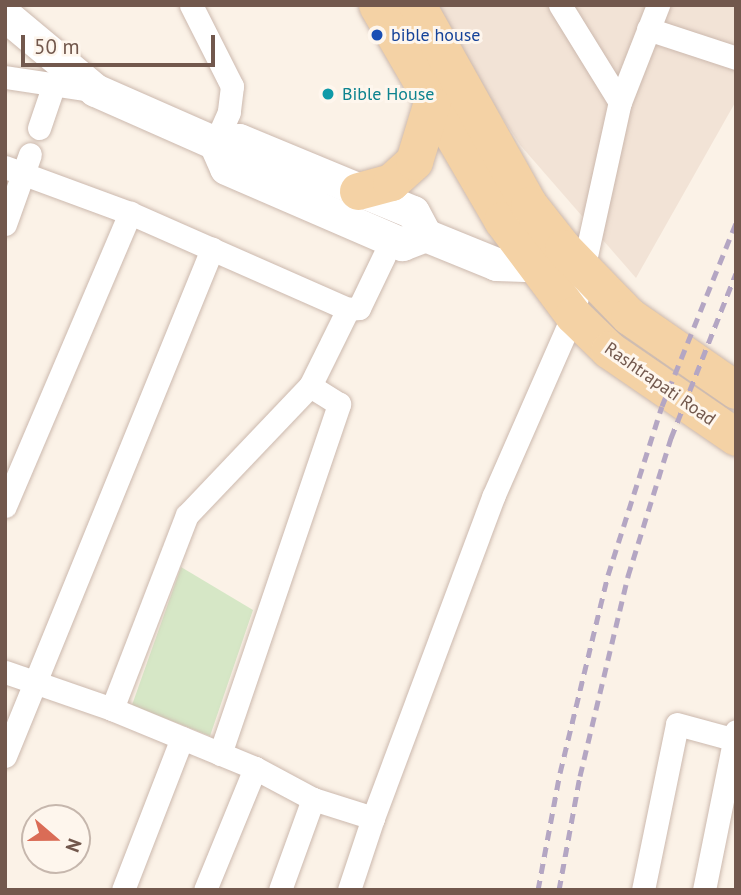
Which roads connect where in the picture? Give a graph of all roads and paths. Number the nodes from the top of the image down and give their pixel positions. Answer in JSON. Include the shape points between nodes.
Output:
{"nodes":[{"id":1,"x":191,"y":5,"type":"edge"},
{"id":2,"x":377,"y":5,"type":"edge"},
{"id":3,"x":417,"y":5,"type":"edge"},
{"id":4,"x":560,"y":5,"type":"edge"},
{"id":5,"x":658,"y":5,"type":"edge"},
{"id":6,"x":5,"y":15,"type":"edge"},
{"id":7,"x":648,"y":29,"type":"junction"},
{"id":8,"x":736,"y":58,"type":"edge"},
{"id":9,"x":5,"y":76,"type":"edge"},
{"id":10,"x":54,"y":84,"type":"junction"},
{"id":11,"x":95,"y":90,"type":"junction"},
{"id":12,"x":620,"y":102,"type":"junction"},
{"id":13,"x":431,"y":105,"type":"junction"},
{"id":14,"x":39,"y":128,"type":"dead end"},
{"id":15,"x":215,"y":143,"type":"junction"},
{"id":16,"x":20,"y":164,"type":"edge"},
{"id":17,"x":358,"y":191,"type":"junction"},
{"id":18,"x":130,"y":214,"type":"junction"},
{"id":19,"x":5,"y":224,"type":"edge"},
{"id":20,"x":425,"y":235,"type":"junction"},
{"id":21,"x":212,"y":249,"type":"junction"},
{"id":22,"x":384,"y":256,"type":"dead end"},
{"id":23,"x":560,"y":261,"type":"junction"},
{"id":24,"x":348,"y":309,"type":"junction"},
{"id":25,"x":573,"y":315,"type":"junction"},
{"id":26,"x":310,"y":386,"type":"junction"},
{"id":27,"x":736,"y":390,"type":"edge"},
{"id":28,"x":736,"y":437,"type":"edge"},
{"id":29,"x":5,"y":506,"type":"edge"},
{"id":30,"x":5,"y":672,"type":"edge"},
{"id":31,"x":34,"y":683,"type":"junction"},
{"id":32,"x":112,"y":709,"type":"junction"},
{"id":33,"x":735,"y":737,"type":"edge"},
{"id":34,"x":181,"y":738,"type":"junction"},
{"id":35,"x":220,"y":754,"type":"junction"},
{"id":36,"x":5,"y":756,"type":"edge"},
{"id":37,"x":255,"y":768,"type":"junction"},
{"id":38,"x":313,"y":799,"type":"junction"},
{"id":39,"x":373,"y":818,"type":"junction"},
{"id":40,"x":123,"y":890,"type":"edge"},
{"id":41,"x":205,"y":890,"type":"edge"},
{"id":42,"x":280,"y":890,"type":"edge"},
{"id":43,"x":349,"y":890,"type":"edge"},
{"id":44,"x":643,"y":890,"type":"edge"},
{"id":45,"x":704,"y":890,"type":"edge"}],
"edges":[{"from":1,"to":15,"type":"street","via":[[232,86],[229,112]]},
{"from":2,"to":13,"type":"main road"},
{"from":3,"to":23,"type":"main road"},
{"from":4,"to":12,"type":"street"},
{"from":5,"to":7,"type":"street"},
{"from":6,"to":11,"type":"main road"},
{"from":7,"to":8,"type":"street"},
{"from":7,"to":12,"type":"street"},
{"from":9,"to":10,"type":"street"},
{"from":10,"to":11,"type":"street"},
{"from":10,"to":14,"type":"street"},
{"from":11,"to":15,"type":"main road"},
{"from":12,"to":23,"type":"street"},
{"from":13,"to":17,"type":"main road","via":[[414,161],[391,182]]},
{"from":13,"to":23,"type":"main road"},
{"from":15,"to":17,"type":"main road","via":[[239,140]]},
{"from":15,"to":20,"type":"main road","via":[[226,168],[402,244]]},
{"from":16,"to":18,"type":"street"},
{"from":16,"to":19,"type":"street"},
{"from":17,"to":20,"type":"main road","via":[[413,212]]},
{"from":18,"to":21,"type":"street"},
{"from":18,"to":29,"type":"street"},
{"from":20,"to":23,"type":"main road","via":[[496,264]]},
{"from":21,"to":24,"type":"street"},
{"from":21,"to":31,"type":"street"},
{"from":22,"to":24,"type":"street","via":[[359,308]]},
{"from":23,"to":25,"type":"main road","name":"Rashtrapati Road"},
{"from":23,"to":25,"type":"street"},
{"from":23,"to":27,"type":"main road","via":[[629,316]]},
{"from":24,"to":26,"type":"street"},
{"from":25,"to":28,"type":"main road","name":"Rashtrapati Road","via":[[609,350]]},
{"from":25,"to":39,"type":"street","via":[[493,497]]},
{"from":26,"to":32,"type":"street","via":[[187,515]]},
{"from":26,"to":35,"type":"street","via":[[339,404]]},
{"from":30,"to":31,"type":"street"},
{"from":31,"to":32,"type":"street"},
{"from":31,"to":36,"type":"street"},
{"from":32,"to":34,"type":"street"},
{"from":33,"to":44,"type":"street","via":[[677,724]]},
{"from":33,"to":45,"type":"street"},
{"from":34,"to":35,"type":"street"},
{"from":34,"to":40,"type":"street"},
{"from":35,"to":37,"type":"street"},
{"from":37,"to":38,"type":"street"},
{"from":37,"to":41,"type":"street"},
{"from":38,"to":39,"type":"street"},
{"from":38,"to":42,"type":"street"},
{"from":39,"to":43,"type":"street"}]}
